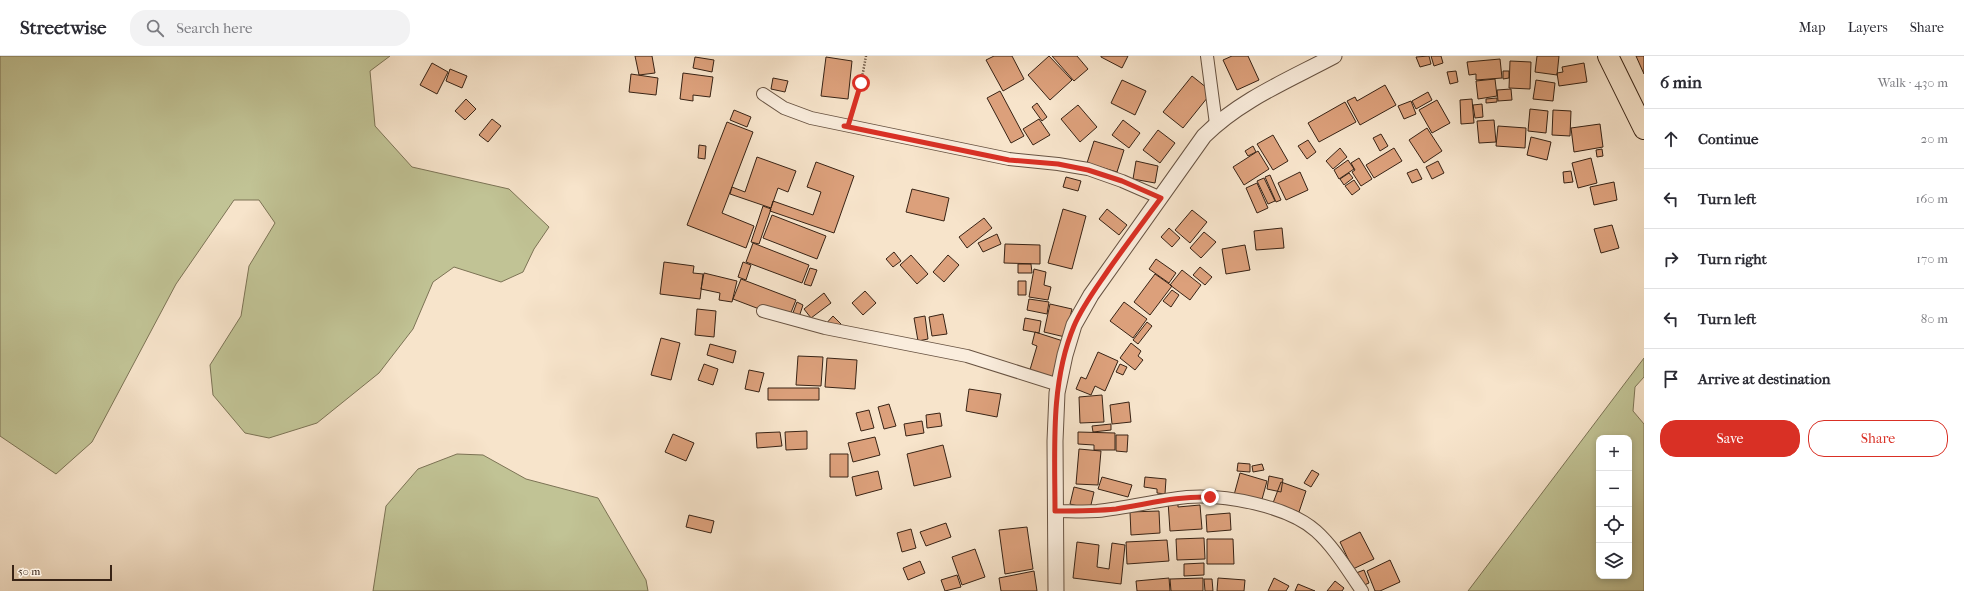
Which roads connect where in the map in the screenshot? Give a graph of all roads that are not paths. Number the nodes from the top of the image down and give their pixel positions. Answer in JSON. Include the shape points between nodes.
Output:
{"nodes":[{"id":1,"x":1207,"y":56,"type":"edge"},
{"id":2,"x":1334,"y":56,"type":"edge"},
{"id":3,"x":1608,"y":56,"type":"edge"},
{"id":4,"x":763,"y":94,"type":"dead end"},
{"id":5,"x":1216,"y":124,"type":"junction"},
{"id":6,"x":1644,"y":129,"type":"edge"},
{"id":7,"x":1161,"y":198,"type":"junction"},
{"id":8,"x":763,"y":311,"type":"dead end"},
{"id":9,"x":1059,"y":385,"type":"junction"},
{"id":10,"x":1055,"y":511,"type":"junction"},
{"id":11,"x":1056,"y":591,"type":"edge"},
{"id":12,"x":1362,"y":591,"type":"edge"}],
"edges":[{"from":1,"to":5,"type":"street"},
{"from":2,"to":5,"type":"street","via":[[1266,90]]},
{"from":3,"to":6,"type":"highway"},
{"from":4,"to":7,"type":"street","via":[[791,110],[812,118],[1009,160],[1058,164],[1088,170]]},
{"from":5,"to":7,"type":"street","via":[[1186,159]]},
{"from":7,"to":9,"type":"street","via":[[1091,295],[1074,325]]},
{"from":8,"to":9,"type":"street","via":[[825,328],[967,356]]},
{"from":9,"to":10,"type":"street","via":[[1055,441]]},
{"from":10,"to":11,"type":"street"},
{"from":10,"to":12,"type":"street","via":[[1096,511],[1188,497],[1245,502],[1277,510],[1299,518],[1317,532],[1341,560]]}]}
